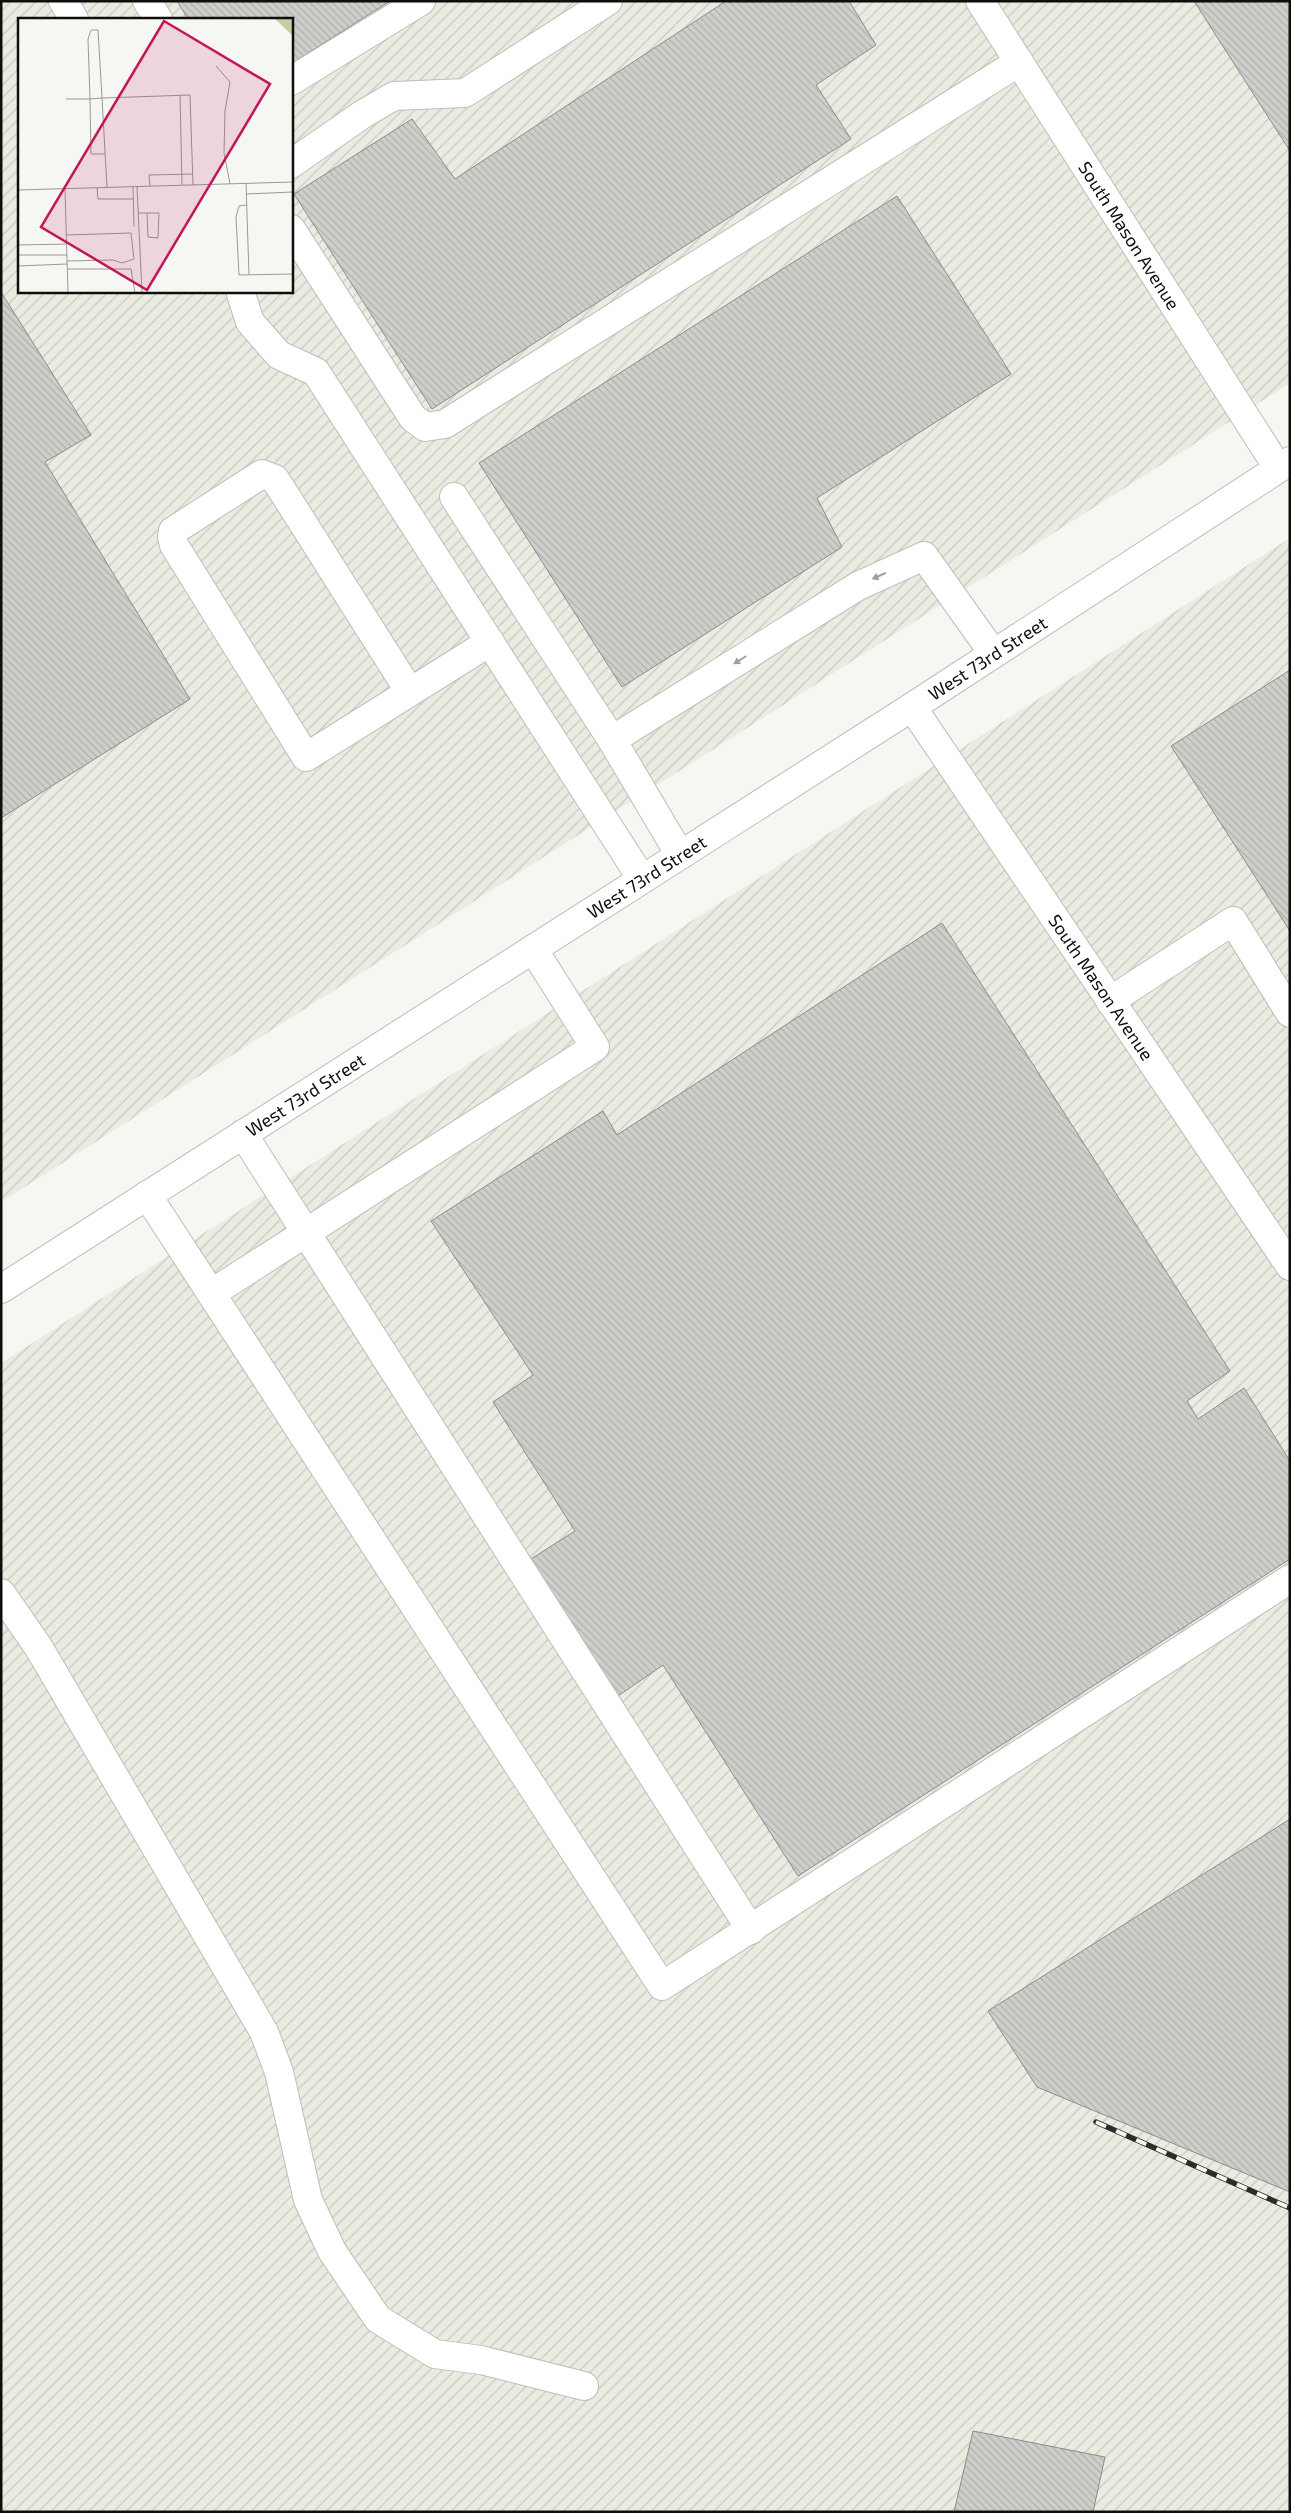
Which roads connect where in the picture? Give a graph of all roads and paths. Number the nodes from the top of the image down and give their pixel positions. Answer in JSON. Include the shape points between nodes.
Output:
{"nodes":[{"id":1,"x":63,"y":1,"type":"edge"},
{"id":2,"x":147,"y":1,"type":"edge"},
{"id":3,"x":421,"y":1,"type":"edge"},
{"id":4,"x":608,"y":1,"type":"edge"},
{"id":5,"x":980,"y":1,"type":"edge"},
{"id":6,"x":73,"y":18,"type":"edge"},
{"id":7,"x":157,"y":18,"type":"edge"},
{"id":8,"x":1019,"y":62,"type":"junction"},
{"id":9,"x":292,"y":79,"type":"edge"},
{"id":10,"x":292,"y":163,"type":"edge"},
{"id":11,"x":292,"y":232,"type":"edge"},
{"id":12,"x":240,"y":292,"type":"edge"},
{"id":13,"x":1284,"y":465,"type":"edge"},
{"id":14,"x":454,"y":497,"type":"dead end"},
{"id":15,"x":490,"y":642,"type":"junction"},
{"id":16,"x":993,"y":653,"type":"junction"},
{"id":17,"x":410,"y":692,"type":"junction"},
{"id":18,"x":912,"y":707,"type":"junction"},
{"id":19,"x":612,"y":740,"type":"junction"},
{"id":20,"x":680,"y":855,"type":"junction"},
{"id":21,"x":642,"y":879,"type":"junction"},
{"id":22,"x":533,"y":949,"type":"junction"},
{"id":23,"x":1110,"y":1000,"type":"junction"},
{"id":24,"x":1290,"y":1013,"type":"edge"},
{"id":25,"x":243,"y":1134,"type":"junction"},
{"id":26,"x":147,"y":1195,"type":"junction"},
{"id":27,"x":307,"y":1231,"type":"junction"},
{"id":28,"x":1290,"y":1266,"type":"edge"},
{"id":29,"x":1,"y":1289,"type":"edge"},
{"id":30,"x":212,"y":1293,"type":"junction"},
{"id":31,"x":1290,"y":1579,"type":"edge"},
{"id":32,"x":1,"y":1593,"type":"edge"},
{"id":33,"x":751,"y":1930,"type":"junction"},
{"id":34,"x":584,"y":2386,"type":"dead end"}],
"edges":[{"from":1,"to":6,"type":"street"},
{"from":2,"to":7,"type":"street"},
{"from":3,"to":9,"type":"street"},
{"from":4,"to":10,"type":"street","via":[[464,93],[394,96]]},
{"from":5,"to":8,"type":"street","name":"South Mason Avenue"},
{"from":8,"to":11,"type":"street","via":[[445,424],[425,427],[413,418]]},
{"from":8,"to":13,"type":"street","name":"South Mason Avenue"},
{"from":12,"to":15,"type":"street","via":[[250,322],[279,355],[316,372]]},
{"from":13,"to":16,"type":"street","name":"West 73rd Street"},
{"from":14,"to":19,"type":"street"},
{"from":15,"to":17,"type":"street"},
{"from":15,"to":21,"type":"street"},
{"from":16,"to":18,"type":"street","name":"West 73rd Street"},
{"from":16,"to":19,"type":"street","one_way":true,"via":[[924,556],[858,586]]},
{"from":17,"to":17,"type":"street","via":[[306,757],[174,545],[173,530],[262,474],[275,479]]},
{"from":18,"to":20,"type":"street","name":"West 73rd Street"},
{"from":18,"to":23,"type":"street","name":"South Mason Avenue"},
{"from":19,"to":20,"type":"street"},
{"from":20,"to":21,"type":"street","name":"West 73rd Street"},
{"from":21,"to":22,"type":"street","name":"West 73rd Street"},
{"from":22,"to":25,"type":"street","name":"West 73rd Street"},
{"from":22,"to":27,"type":"street","via":[[595,1047]]},
{"from":23,"to":24,"type":"street","via":[[1233,921]]},
{"from":23,"to":28,"type":"street","name":"South Mason Avenue"},
{"from":25,"to":26,"type":"street","name":"West 73rd Street"},
{"from":25,"to":27,"type":"street"},
{"from":26,"to":29,"type":"street","name":"West 73rd Street"},
{"from":26,"to":30,"type":"street"},
{"from":27,"to":30,"type":"street"},
{"from":27,"to":33,"type":"street"},
{"from":30,"to":33,"type":"street","via":[[662,1986]]},
{"from":31,"to":33,"type":"street"},
{"from":32,"to":34,"type":"street","via":[[39,1648],[264,2032],[279,2072],[308,2200],[332,2251],[378,2319],[434,2354],[481,2360]]}]}
